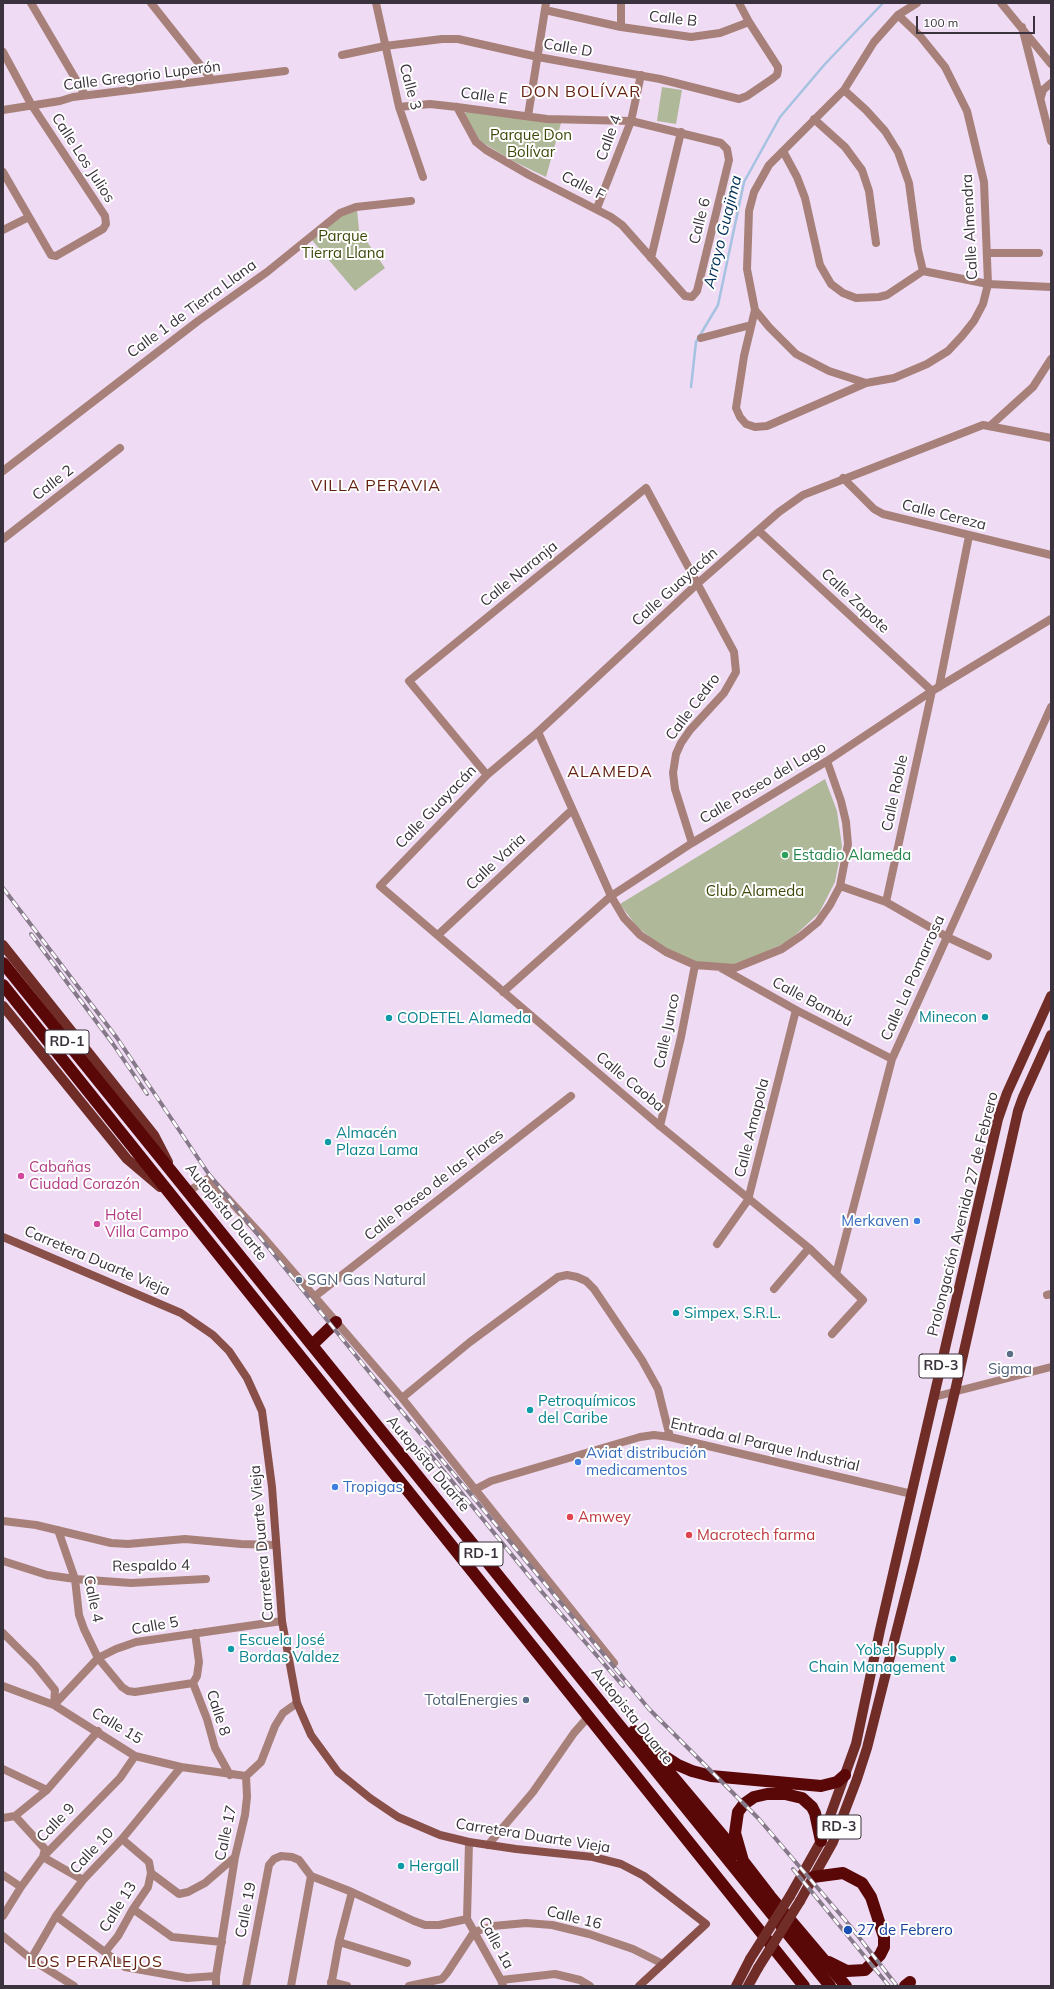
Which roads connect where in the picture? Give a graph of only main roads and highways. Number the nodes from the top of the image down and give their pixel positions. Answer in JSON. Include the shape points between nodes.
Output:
{"nodes":[{"id":1,"x":3,"y":945,"type":"edge"},
{"id":2,"x":3,"y":962,"type":"edge"},
{"id":3,"x":3,"y":985,"type":"edge"},
{"id":4,"x":1051,"y":996,"type":"edge"},
{"id":5,"x":3,"y":1006,"type":"edge"},
{"id":6,"x":1051,"y":1035,"type":"edge"},
{"id":7,"x":175,"y":1174,"type":"junction"},
{"id":8,"x":172,"y":1197,"type":"junction"},
{"id":9,"x":3,"y":1236,"type":"edge"},
{"id":10,"x":336,"y":1322,"type":"road end"},
{"id":11,"x":312,"y":1346,"type":"junction"},
{"id":12,"x":876,"y":1649,"type":"junction"},
{"id":13,"x":891,"y":1652,"type":"junction"},
{"id":14,"x":599,"y":1701,"type":"junction"},
{"id":15,"x":644,"y":1743,"type":"junction"},
{"id":16,"x":845,"y":1775,"type":"junction"},
{"id":17,"x":821,"y":1842,"type":"junction"},
{"id":18,"x":743,"y":1861,"type":"junction"},
{"id":19,"x":814,"y":1876,"type":"junction"},
{"id":20,"x":797,"y":1884,"type":"junction"},
{"id":21,"x":806,"y":1890,"type":"junction"},
{"id":22,"x":823,"y":1958,"type":"junction"},
{"id":23,"x":639,"y":1986,"type":"edge"},
{"id":24,"x":736,"y":1986,"type":"edge"},
{"id":25,"x":748,"y":1986,"type":"edge"},
{"id":26,"x":804,"y":1986,"type":"edge"},
{"id":27,"x":830,"y":1986,"type":"edge"},
{"id":28,"x":846,"y":1986,"type":"edge"}],
"edges":[{"from":1,"to":7,"type":"main road","via":[[154,1135]]},
{"from":2,"to":7,"type":"highway","name":"Autopista Duarte","number":"RD-1"},
{"from":3,"to":8,"type":"highway","name":"Autopista Duarte","number":"RD-1"},
{"from":4,"to":12,"type":"main road","name":"Prolongación Avenida 27 de Febrero","number":"RD-3","via":[[1000,1113]]},
{"from":5,"to":8,"type":"main road","name":"Autopista Duarte","via":[[127,1158]]},
{"from":6,"to":13,"type":"main road","name":"Prolongación Avenida 27 de Febrero","number":"RD-3","via":[[1018,1111],[955,1392]]},
{"from":7,"to":11,"type":"highway","name":"Autopista Duarte","number":"RD-1"},
{"from":8,"to":26,"type":"highway","name":"Autopista Duarte","number":"RD-1"},
{"from":9,"to":23,"type":"main road","name":"Carretera Duarte Vieja","via":[[181,1313],[213,1335],[229,1351],[247,1378],[262,1411],[272,1487],[282,1621],[297,1703],[311,1735],[338,1772],[398,1817],[440,1835],[469,1842],[593,1857],[621,1864],[644,1876],[706,1924]]},
{"from":10,"to":11,"type":"highway"},
{"from":11,"to":14,"type":"highway","name":"Autopista Duarte","number":"RD-1"},
{"from":12,"to":13,"type":"main road"},
{"from":12,"to":16,"type":"main road","name":"Prolongación Avenida 27 de Febrero","number":"RD-3","via":[[856,1744]]},
{"from":13,"to":19,"type":"main road","name":"Prolongación Avenida 27 de Febrero","number":"RD-3","via":[[857,1779],[832,1842]]},
{"from":14,"to":15,"type":"highway","via":[[626,1723]]},
{"from":14,"to":27,"type":"highway","name":"Autopista Duarte","number":"RD-1"},
{"from":15,"to":16,"type":"highway","via":[[692,1771],[711,1776],[821,1786],[838,1782]]},
{"from":15,"to":18,"type":"highway"},
{"from":16,"to":17,"type":"main road","name":"Prolongación Avenida 27 de Febrero","number":"RD-3"},
{"from":17,"to":18,"type":"highway","via":[[815,1813],[807,1802],[796,1796],[767,1794],[744,1804],[738,1812],[735,1833]]},
{"from":17,"to":20,"type":"main road","name":"Prolongación Avenida 27 de Febrero","number":"RD-3"},
{"from":18,"to":22,"type":"highway"},
{"from":19,"to":21,"type":"main road","name":"Prolongación Avenida 27 de Febrero","number":"RD-3"},
{"from":19,"to":22,"type":"highway","via":[[843,1873],[862,1884],[871,1897],[884,1937],[884,1947],[880,1955],[865,1970],[847,1971]]},
{"from":20,"to":21,"type":"main road"},
{"from":20,"to":24,"type":"main road","name":"Prolongación Avenida 27 de Febrero","number":"RD-3","bridge":true},
{"from":21,"to":25,"type":"main road","name":"Prolongación Avenida 27 de Febrero","number":"RD-3","bridge":true},
{"from":22,"to":28,"type":"highway"}]}
